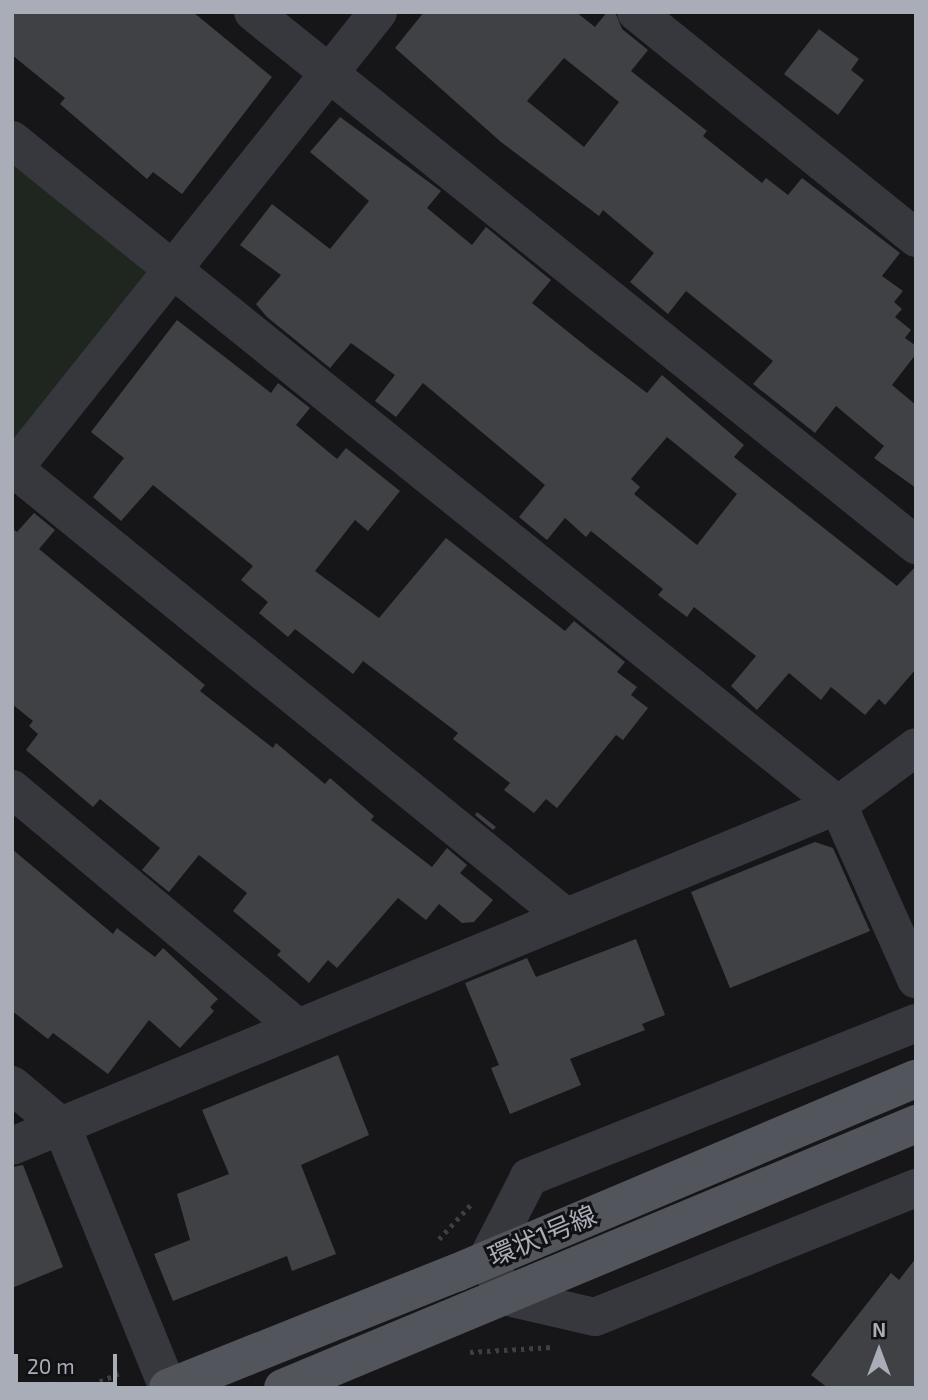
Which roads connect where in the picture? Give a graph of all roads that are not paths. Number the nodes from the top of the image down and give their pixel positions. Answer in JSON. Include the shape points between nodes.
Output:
{"nodes":[{"id":1,"x":253,"y":12,"type":"edge"},
{"id":2,"x":377,"y":12,"type":"edge"},
{"id":3,"x":636,"y":12,"type":"edge"},
{"id":4,"x":328,"y":73,"type":"junction"},
{"id":5,"x":12,"y":140,"type":"edge"},
{"id":6,"x":916,"y":238,"type":"edge"},
{"id":7,"x":173,"y":269,"type":"junction"},
{"id":8,"x":13,"y":469,"type":"edge"},
{"id":9,"x":916,"y":545,"type":"edge"},
{"id":10,"x":916,"y":747,"type":"edge"},
{"id":11,"x":12,"y":789,"type":"edge"},
{"id":12,"x":838,"y":805,"type":"junction"},
{"id":13,"x":566,"y":917,"type":"junction"},
{"id":14,"x":916,"y":979,"type":"edge"},
{"id":15,"x":916,"y":1023,"type":"edge"},
{"id":16,"x":295,"y":1026,"type":"junction"},
{"id":17,"x":916,"y":1079,"type":"edge"},
{"id":18,"x":12,"y":1085,"type":"edge"},
{"id":19,"x":916,"y":1124,"type":"edge"},
{"id":20,"x":62,"y":1127,"type":"junction"},
{"id":21,"x":12,"y":1146,"type":"edge"},
{"id":22,"x":916,"y":1188,"type":"edge"},
{"id":23,"x":488,"y":1257,"type":"junction"},
{"id":24,"x":504,"y":1296,"type":"junction"},
{"id":25,"x":164,"y":1378,"type":"edge"},
{"id":26,"x":283,"y":1388,"type":"edge"}],
"edges":[{"from":1,"to":4,"type":"street"},
{"from":2,"to":4,"type":"street"},
{"from":3,"to":6,"type":"street"},
{"from":4,"to":7,"type":"street"},
{"from":4,"to":9,"type":"street"},
{"from":5,"to":7,"type":"street"},
{"from":7,"to":8,"type":"street"},
{"from":7,"to":12,"type":"street"},
{"from":8,"to":13,"type":"street"},
{"from":10,"to":12,"type":"street"},
{"from":11,"to":16,"type":"street"},
{"from":12,"to":13,"type":"street"},
{"from":12,"to":14,"type":"street"},
{"from":13,"to":16,"type":"street"},
{"from":15,"to":23,"type":"street","via":[[529,1177]]},
{"from":16,"to":20,"type":"street"},
{"from":17,"to":23,"type":"main road","name":"環状1号線"},
{"from":18,"to":20,"type":"street"},
{"from":19,"to":24,"type":"main road","name":"環状1号線"},
{"from":20,"to":21,"type":"street"},
{"from":20,"to":25,"type":"street"},
{"from":22,"to":24,"type":"street","via":[[595,1317]]},
{"from":23,"to":24,"type":"street"},
{"from":23,"to":25,"type":"main road","name":"環状1号線"},
{"from":24,"to":26,"type":"main road","name":"環状1号線"}]}
